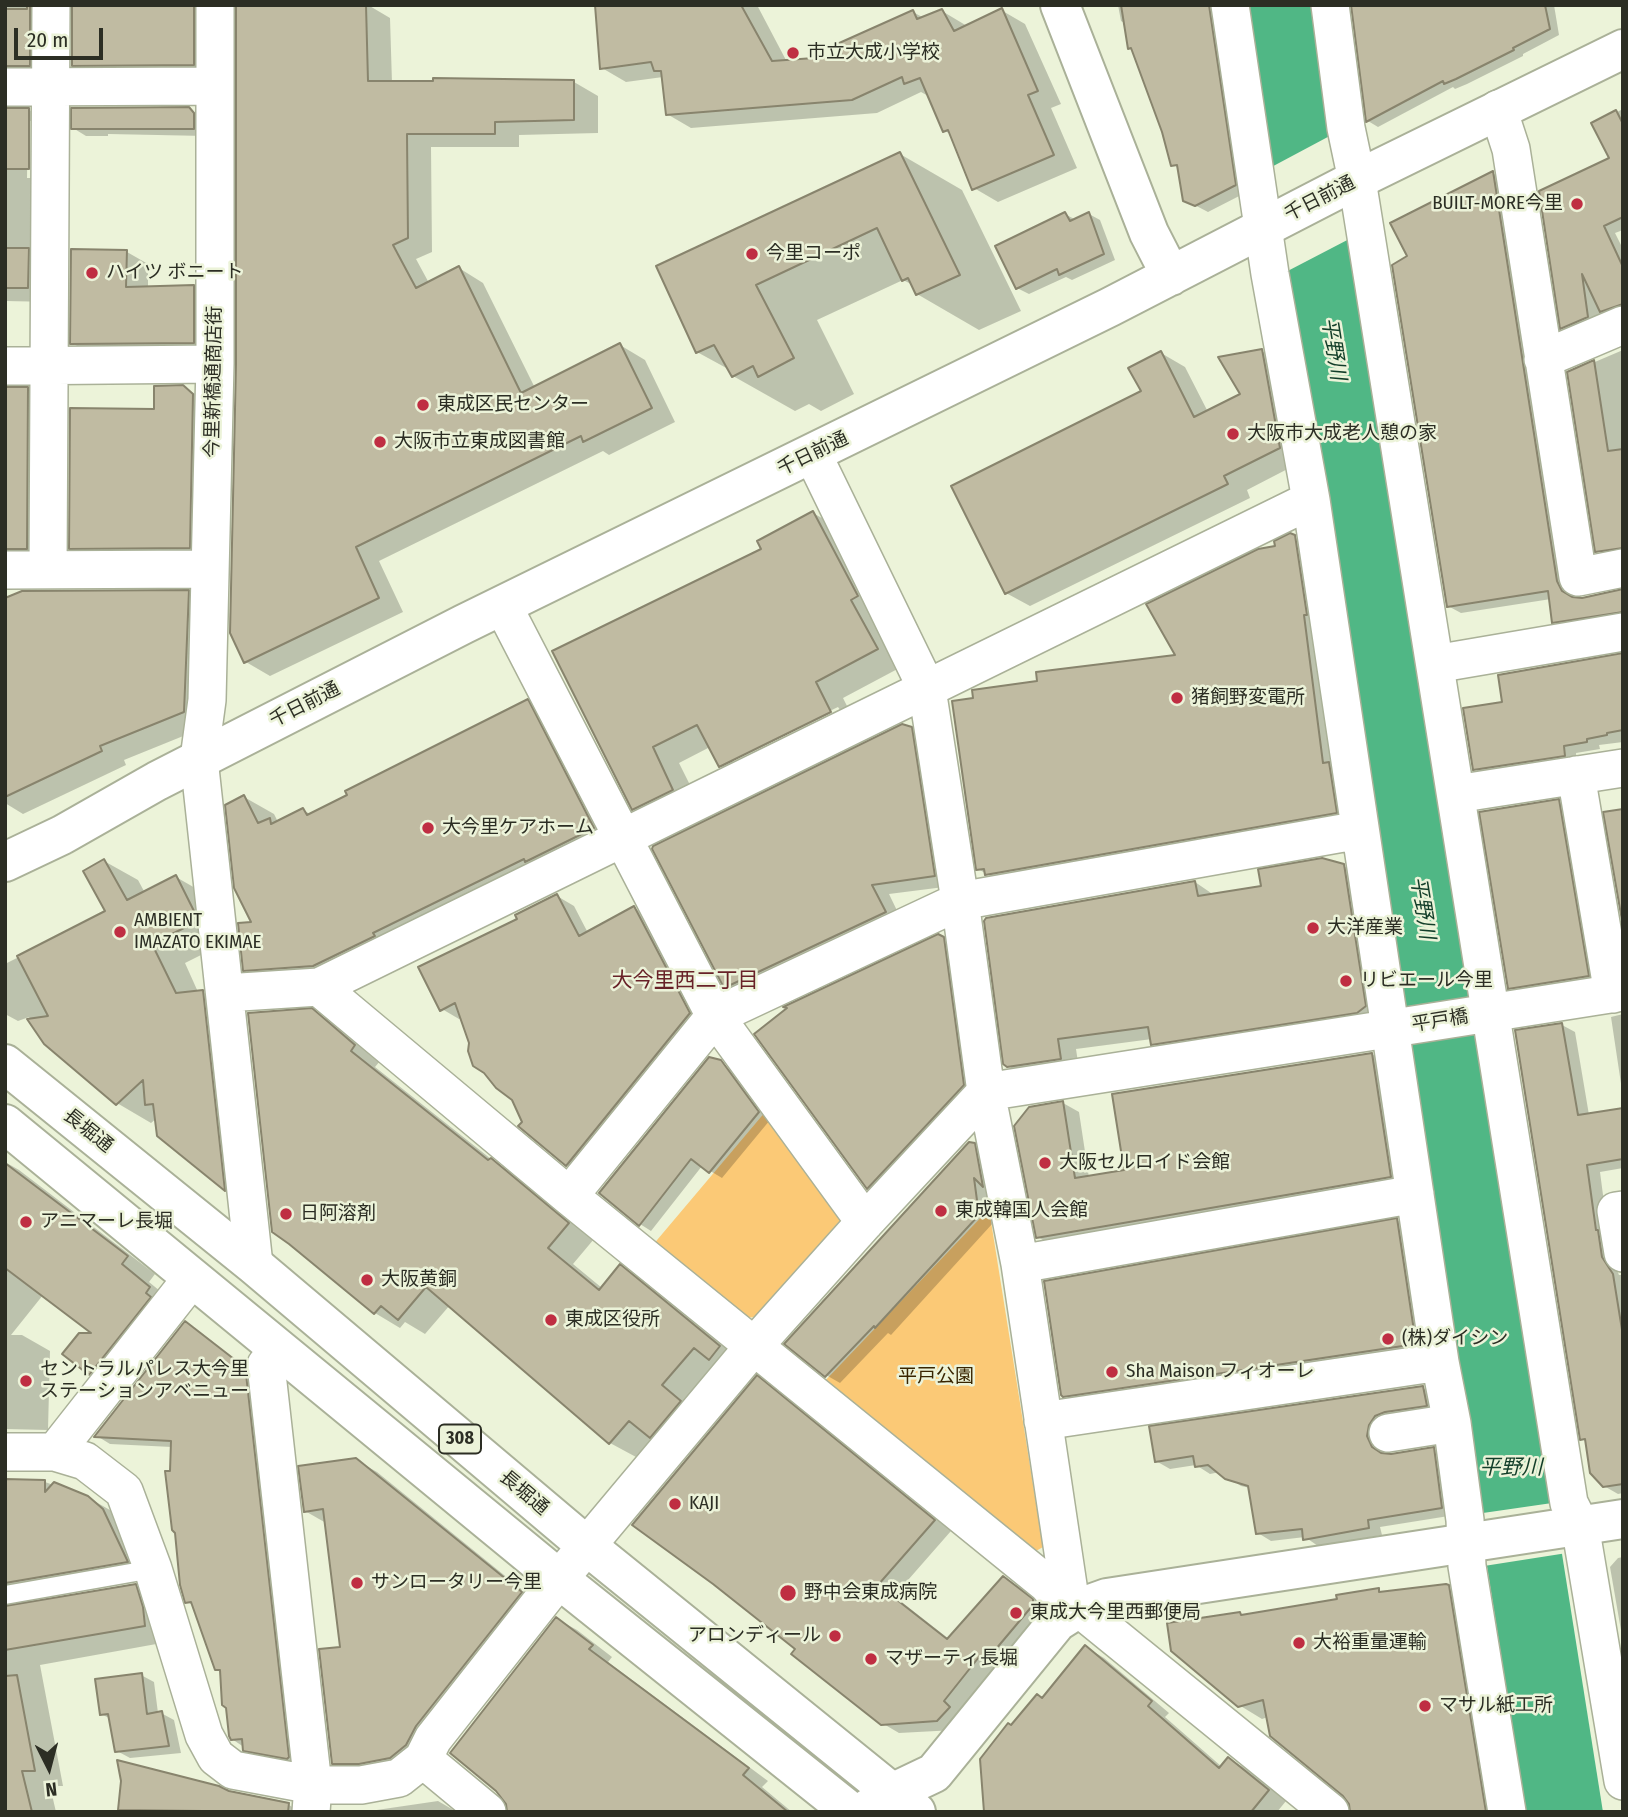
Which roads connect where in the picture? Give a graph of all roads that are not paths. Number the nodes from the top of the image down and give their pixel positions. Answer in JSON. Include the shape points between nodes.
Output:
{"nodes":[{"id":1,"x":51,"y":5,"type":"edge"},
{"id":2,"x":215,"y":5,"type":"edge"},
{"id":3,"x":1060,"y":5,"type":"edge"},
{"id":4,"x":1230,"y":5,"type":"edge"},
{"id":5,"x":1330,"y":5,"type":"edge"},
{"id":6,"x":1623,"y":49,"type":"edge"},
{"id":7,"x":215,"y":86,"type":"junction"},
{"id":8,"x":5,"y":87,"type":"edge"},
{"id":9,"x":50,"y":88,"type":"junction"},
{"id":10,"x":1498,"y":109,"type":"junction"},
{"id":11,"x":1352,"y":182,"type":"junction"},
{"id":12,"x":1268,"y":225,"type":"junction"},
{"id":13,"x":1171,"y":276,"type":"junction"},
{"id":14,"x":1623,"y":325,"type":"edge"},
{"id":15,"x":1543,"y":359,"type":"junction"},
{"id":16,"x":215,"y":364,"type":"junction"},
{"id":17,"x":51,"y":365,"type":"junction"},
{"id":18,"x":5,"y":366,"type":"edge"},
{"id":19,"x":813,"y":455,"type":"junction"},
{"id":20,"x":1311,"y":500,"type":"junction"},
{"id":21,"x":1623,"y":568,"type":"edge"},
{"id":22,"x":48,"y":569,"type":"junction"},
{"id":23,"x":210,"y":569,"type":"junction"},
{"id":24,"x":5,"y":570,"type":"edge"},
{"id":25,"x":503,"y":606,"type":"junction"},
{"id":26,"x":1623,"y":632,"type":"edge"},
{"id":27,"x":1436,"y":664,"type":"junction"},
{"id":28,"x":927,"y":689,"type":"junction"},
{"id":29,"x":199,"y":759,"type":"junction"},
{"id":30,"x":1623,"y":768,"type":"edge"},
{"id":31,"x":1576,"y":775,"type":"junction"},
{"id":32,"x":1456,"y":794,"type":"junction"},
{"id":33,"x":1360,"y":830,"type":"junction"},
{"id":34,"x":621,"y":837,"type":"junction"},
{"id":35,"x":5,"y":862,"type":"edge"},
{"id":36,"x":960,"y":901,"type":"junction"},
{"id":37,"x":319,"y":987,"type":"junction"},
{"id":38,"x":225,"y":993,"type":"junction"},
{"id":39,"x":1618,"y":993,"type":"edge"},
{"id":40,"x":1485,"y":1013,"type":"junction"},
{"id":41,"x":715,"y":1016,"type":"junction"},
{"id":42,"x":1395,"y":1029,"type":"junction"},
{"id":43,"x":5,"y":1065,"type":"edge"},
{"id":44,"x":986,"y":1092,"type":"junction"},
{"id":45,"x":5,"y":1124,"type":"edge"},
{"id":46,"x":1415,"y":1194,"type":"junction"},
{"id":47,"x":569,"y":1196,"type":"junction"},
{"id":48,"x":1623,"y":1210,"type":"edge"},
{"id":49,"x":865,"y":1222,"type":"junction"},
{"id":50,"x":1623,"y":1253,"type":"edge"},
{"id":51,"x":1020,"y":1264,"type":"junction"},
{"id":52,"x":254,"y":1265,"type":"junction"},
{"id":53,"x":192,"y":1279,"type":"junction"},
{"id":54,"x":754,"y":1346,"type":"junction"},
{"id":55,"x":279,"y":1349,"type":"junction"},
{"id":56,"x":1440,"y":1362,"type":"junction"},
{"id":57,"x":1043,"y":1421,"type":"junction"},
{"id":58,"x":1452,"y":1423,"type":"junction"},
{"id":59,"x":1388,"y":1433,"type":"dead end"},
{"id":60,"x":5,"y":1452,"type":"edge"},
{"id":61,"x":55,"y":1452,"type":"junction"},
{"id":62,"x":1623,"y":1519,"type":"edge"},
{"id":63,"x":1571,"y":1526,"type":"junction"},
{"id":64,"x":1473,"y":1542,"type":"junction"},
{"id":65,"x":587,"y":1546,"type":"junction"},
{"id":66,"x":153,"y":1569,"type":"junction"},
{"id":67,"x":559,"y":1578,"type":"junction"},
{"id":68,"x":5,"y":1595,"type":"edge"},
{"id":69,"x":1076,"y":1610,"type":"junction"},
{"id":70,"x":423,"y":1759,"type":"junction"},
{"id":71,"x":1623,"y":1782,"type":"edge"},
{"id":72,"x":312,"y":1799,"type":"edge"},
{"id":73,"x":890,"y":1805,"type":"edge"},
{"id":74,"x":487,"y":1812,"type":"edge"},
{"id":75,"x":851,"y":1812,"type":"edge"},
{"id":76,"x":1330,"y":1812,"type":"edge"},
{"id":77,"x":1507,"y":1812,"type":"edge"}],
"edges":[{"from":1,"to":9,"type":"street"},
{"from":2,"to":7,"type":"street","name":"今里新橋通商店街"},
{"from":3,"to":13,"type":"main road","via":[[1149,233]]},
{"from":4,"to":12,"type":"street"},
{"from":5,"to":11,"type":"street"},
{"from":6,"to":10,"type":"main road","name":"千日前通"},
{"from":7,"to":9,"type":"street"},
{"from":7,"to":16,"type":"street","name":"今里新橋通商店街"},
{"from":8,"to":9,"type":"street"},
{"from":9,"to":17,"type":"street"},
{"from":10,"to":11,"type":"main road","name":"千日前通"},
{"from":10,"to":15,"type":"street","via":[[1511,149]]},
{"from":11,"to":12,"type":"main road","name":"千日前通"},
{"from":11,"to":27,"type":"street"},
{"from":12,"to":13,"type":"main road","name":"千日前通"},
{"from":12,"to":20,"type":"street","via":[[1270,274]]},
{"from":13,"to":19,"type":"main road","name":"千日前通"},
{"from":14,"to":15,"type":"street"},
{"from":15,"to":21,"type":"street","via":[[1578,577]]},
{"from":16,"to":17,"type":"street"},
{"from":16,"to":23,"type":"street","name":"今里新橋通商店街"},
{"from":17,"to":18,"type":"street"},
{"from":17,"to":22,"type":"street"},
{"from":19,"to":25,"type":"main road","name":"千日前通"},
{"from":19,"to":28,"type":"street"},
{"from":20,"to":28,"type":"street"},
{"from":20,"to":33,"type":"street"},
{"from":22,"to":23,"type":"street"},
{"from":22,"to":24,"type":"street"},
{"from":23,"to":29,"type":"street","name":"今里新橋通商店街","via":[[207,700]]},
{"from":25,"to":29,"type":"main road","name":"千日前通"},
{"from":25,"to":34,"type":"street"},
{"from":26,"to":27,"type":"street"},
{"from":27,"to":32,"type":"street"},
{"from":28,"to":34,"type":"street"},
{"from":28,"to":36,"type":"street"},
{"from":29,"to":35,"type":"main road","name":"千日前通"},
{"from":29,"to":38,"type":"street","name":"今里新橋通商店街"},
{"from":30,"to":31,"type":"street"},
{"from":31,"to":32,"type":"street"},
{"from":31,"to":39,"type":"street"},
{"from":32,"to":40,"type":"street"},
{"from":33,"to":36,"type":"street"},
{"from":33,"to":42,"type":"street"},
{"from":34,"to":37,"type":"street"},
{"from":34,"to":41,"type":"street"},
{"from":36,"to":41,"type":"street"},
{"from":36,"to":44,"type":"street"},
{"from":37,"to":38,"type":"street"},
{"from":37,"to":47,"type":"street"},
{"from":38,"to":52,"type":"street","name":"今里新橋通商店街"},
{"from":39,"to":40,"type":"street","name":"平戸橋"},
{"from":40,"to":42,"type":"street","name":"平戸橋"},
{"from":40,"to":63,"type":"street"},
{"from":41,"to":47,"type":"street"},
{"from":41,"to":49,"type":"street"},
{"from":42,"to":44,"type":"street","name":"平戸橋"},
{"from":42,"to":46,"type":"street"},
{"from":43,"to":52,"type":"main road","name":"長堀通","number":"308"},
{"from":44,"to":49,"type":"street"},
{"from":44,"to":51,"type":"street"},
{"from":45,"to":53,"type":"main road","number":"308"},
{"from":46,"to":51,"type":"street"},
{"from":46,"to":56,"type":"street"},
{"from":47,"to":54,"type":"street"},
{"from":48,"to":50,"type":"street","via":[[1616,1211]]},
{"from":49,"to":54,"type":"street"},
{"from":51,"to":57,"type":"street"},
{"from":52,"to":65,"type":"main road","name":"長堀通","number":"308"},
{"from":53,"to":55,"type":"main road","number":"308"},
{"from":53,"to":61,"type":"street"},
{"from":54,"to":65,"type":"street"},
{"from":54,"to":69,"type":"street"},
{"from":55,"to":67,"type":"main road","number":"308"},
{"from":55,"to":72,"type":"street","via":[[266,1365]]},
{"from":56,"to":57,"type":"street"},
{"from":56,"to":58,"type":"street"},
{"from":57,"to":69,"type":"street"},
{"from":58,"to":59,"type":"street"},
{"from":58,"to":64,"type":"street"},
{"from":60,"to":61,"type":"street"},
{"from":61,"to":66,"type":"street","via":[[85,1461],[124,1490]]},
{"from":62,"to":63,"type":"main road"},
{"from":63,"to":64,"type":"main road"},
{"from":63,"to":71,"type":"street"},
{"from":64,"to":69,"type":"main road","via":[[1107,1598]]},
{"from":64,"to":77,"type":"street","via":[[1466,1566]]},
{"from":65,"to":67,"type":"street"},
{"from":65,"to":73,"type":"main road","name":"長堀通","number":"308"},
{"from":66,"to":68,"type":"lane"},
{"from":66,"to":72,"type":"street","via":[[204,1735],[216,1757],[233,1770]]},
{"from":67,"to":70,"type":"street","via":[[433,1739]]},
{"from":67,"to":75,"type":"main road","number":"308"},
{"from":69,"to":73,"type":"main road","via":[[1057,1622],[934,1773]]},
{"from":69,"to":76,"type":"street"},
{"from":70,"to":72,"type":"street","via":[[399,1778]]},
{"from":70,"to":74,"type":"street"}]}
